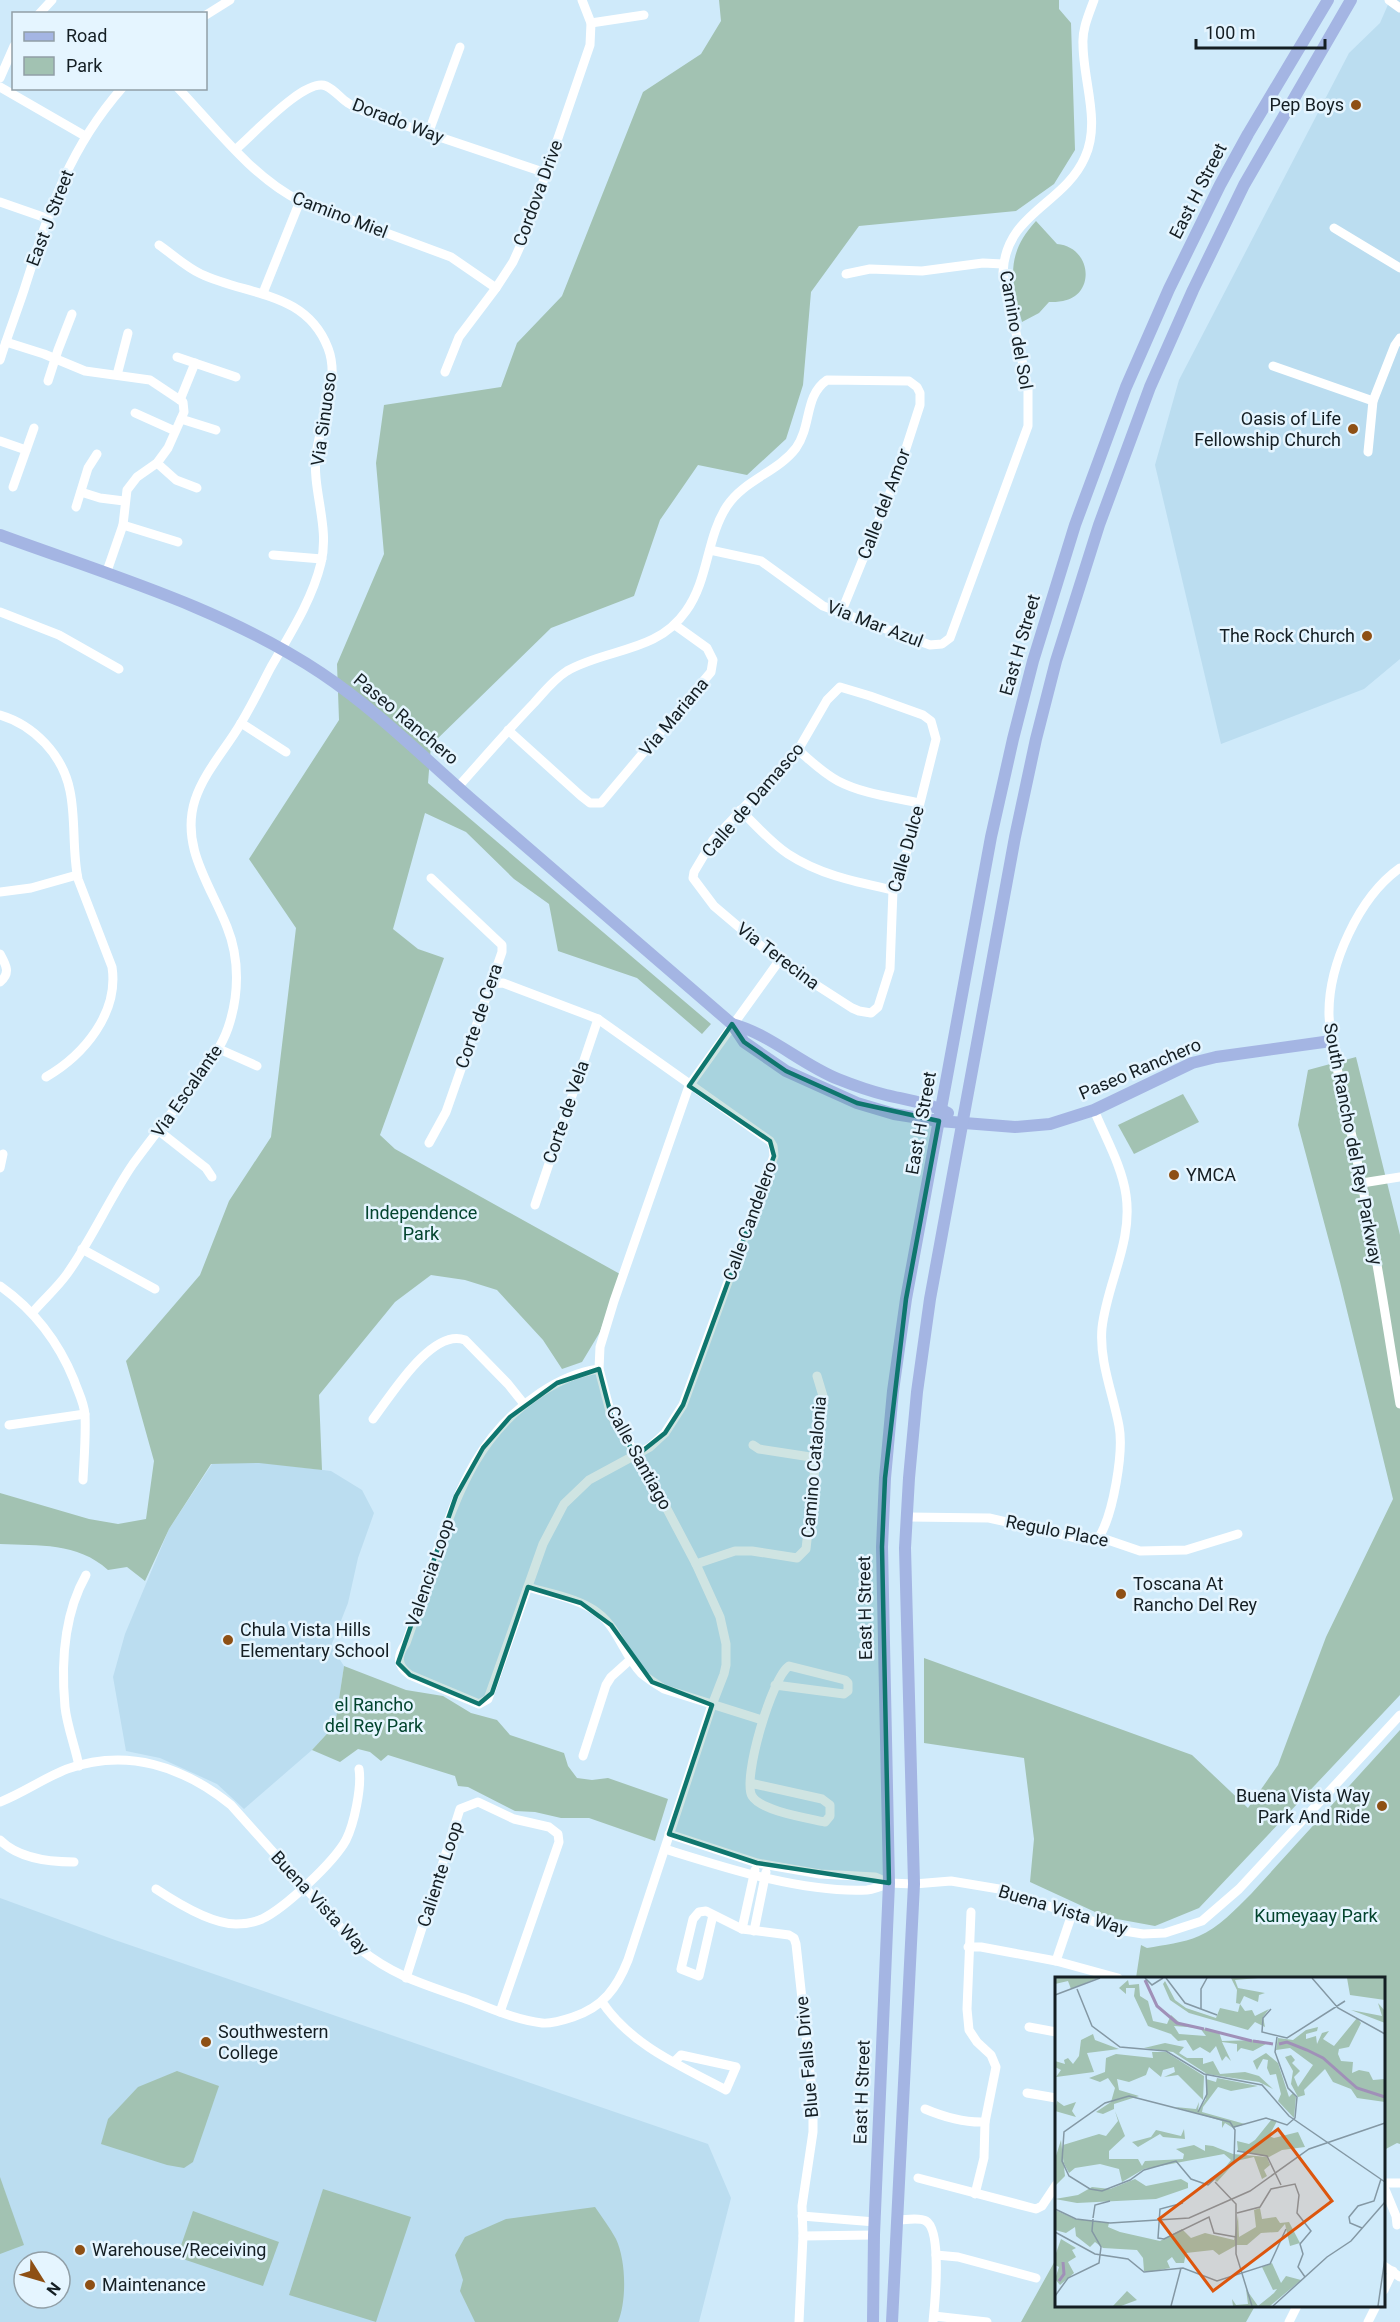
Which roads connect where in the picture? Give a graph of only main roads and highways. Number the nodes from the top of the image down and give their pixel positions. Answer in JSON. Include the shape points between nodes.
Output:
{"nodes":[{"id":1,"x":1328,"y":0,"type":"edge"},
{"id":2,"x":1351,"y":0,"type":"edge"},
{"id":3,"x":0,"y":535,"type":"edge"},
{"id":4,"x":1331,"y":1041,"type":"road end"},
{"id":5,"x":940,"y":1115,"type":"junction"},
{"id":6,"x":964,"y":1122,"type":"junction"},
{"id":7,"x":873,"y":2322,"type":"edge"},
{"id":8,"x":892,"y":2322,"type":"edge"}],
"edges":[{"from":1,"to":5,"type":"main road","name":"East H Street","via":[[1220,185],[1169,290],[1126,387],[1075,525],[1013,739]]},
{"from":2,"to":6,"type":"main road","via":[[1244,185],[1193,290],[1150,387],[1098,525],[1036,739]]},
{"from":3,"to":5,"type":"main road","name":"Paseo Ranchero","via":[[162,593],[237,625],[321,673],[396,730],[732,1024],[751,1029],[837,1078]]},
{"from":4,"to":6,"type":"main road","name":"Paseo Ranchero","via":[[1192,1063],[1094,1110],[1050,1124],[1015,1127]]},
{"from":5,"to":6,"type":"main road","name":"Paseo Ranchero"},
{"from":5,"to":7,"type":"main road","name":"East H Street","via":[[906,1299],[885,1478],[882,1547],[889,1883]]},
{"from":6,"to":8,"type":"main road","via":[[930,1299],[909,1478],[906,1559],[914,1884]]}]}
